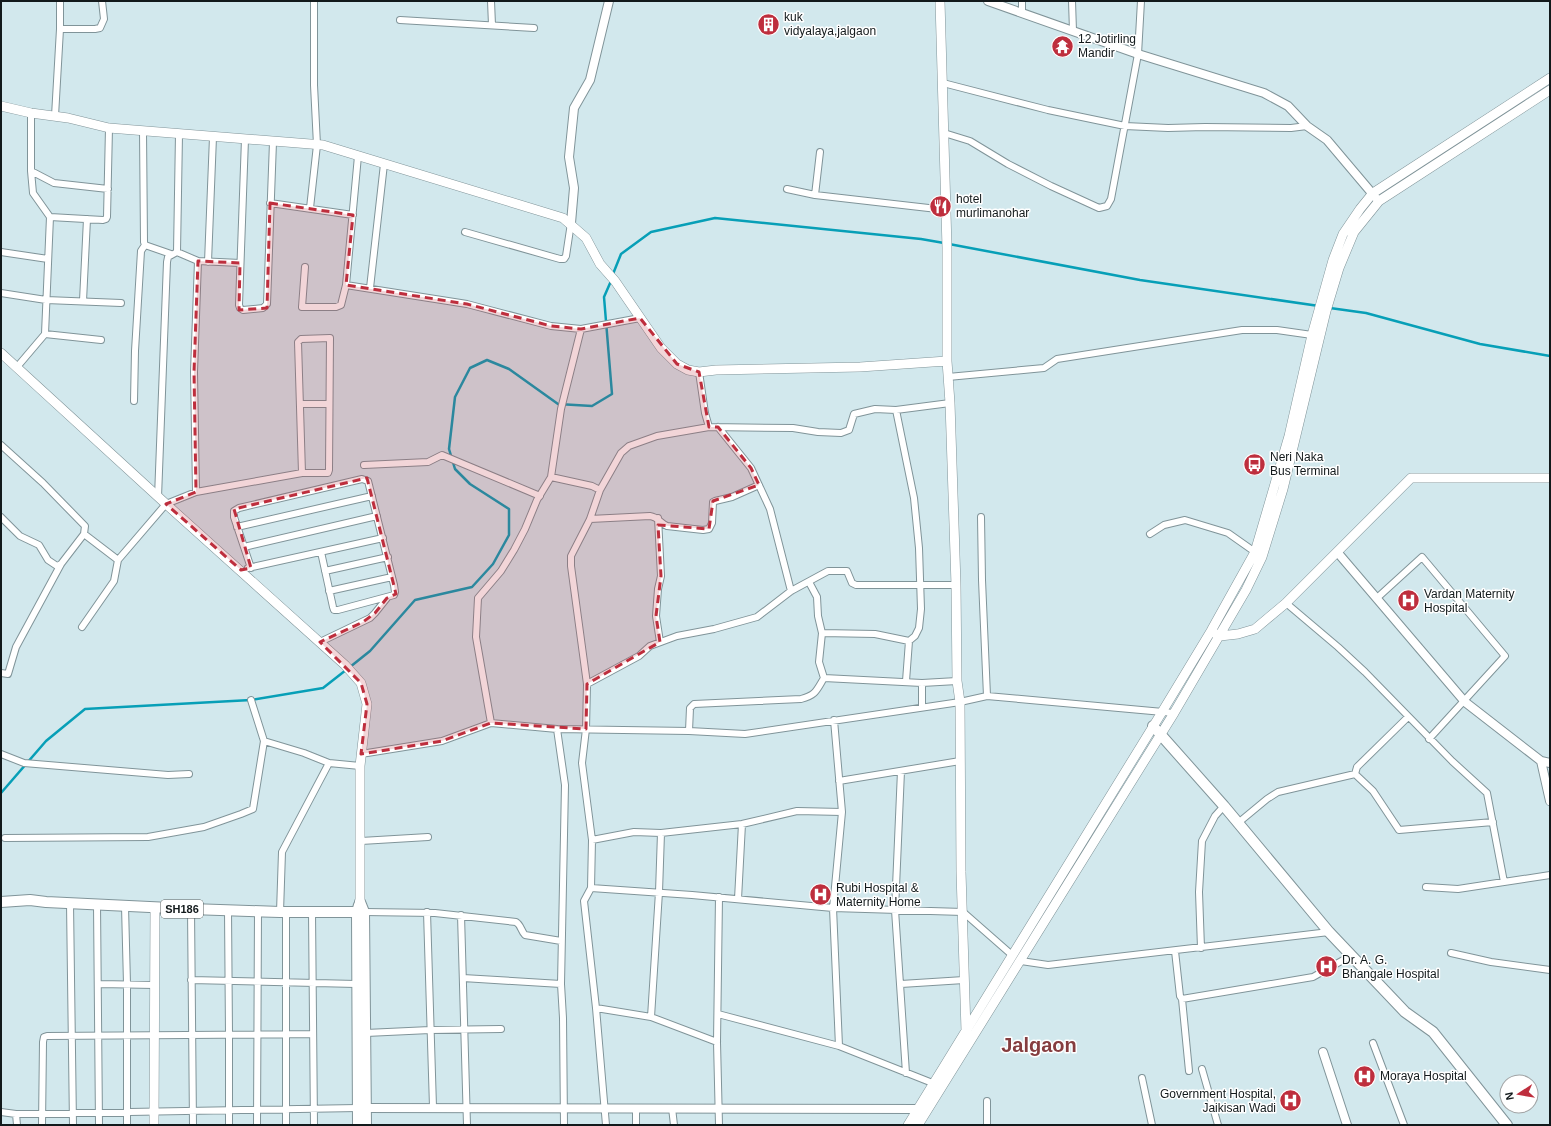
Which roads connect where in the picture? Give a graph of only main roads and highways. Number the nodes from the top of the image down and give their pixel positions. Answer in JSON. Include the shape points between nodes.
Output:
{"nodes":[{"id":1,"x":940,"y":1,"type":"edge"},
{"id":2,"x":1550,"y":78,"type":"edge"},
{"id":3,"x":1535,"y":88,"type":"junction"},
{"id":4,"x":1550,"y":90,"type":"edge"},
{"id":5,"x":1540,"y":97,"type":"junction"},
{"id":6,"x":1,"y":106,"type":"edge"},
{"id":7,"x":1328,"y":290,"type":"junction"},
{"id":8,"x":1322,"y":310,"type":"junction"},
{"id":9,"x":1,"y":353,"type":"edge"},
{"id":10,"x":947,"y":361,"type":"junction"},
{"id":11,"x":1298,"y":413,"type":"junction"},
{"id":12,"x":1550,"y":478,"type":"edge"},
{"id":13,"x":1279,"y":488,"type":"junction"},
{"id":14,"x":1211,"y":631,"type":"junction"},
{"id":15,"x":1220,"y":636,"type":"junction"},
{"id":16,"x":1153,"y":726,"type":"junction"},
{"id":17,"x":1160,"y":734,"type":"junction"},
{"id":18,"x":1,"y":902,"type":"edge"},
{"id":19,"x":156,"y":908,"type":"junction"},
{"id":20,"x":360,"y":908,"type":"junction"},
{"id":21,"x":966,"y":1031,"type":"junction"},
{"id":22,"x":966,"y":1049,"type":"junction"},
{"id":23,"x":938,"y":1085,"type":"junction"},
{"id":24,"x":362,"y":1108,"type":"junction"},
{"id":25,"x":923,"y":1109,"type":"junction"},
{"id":26,"x":154,"y":1125,"type":"edge"},
{"id":27,"x":358,"y":1125,"type":"edge"},
{"id":28,"x":366,"y":1125,"type":"edge"},
{"id":29,"x":908,"y":1125,"type":"edge"},
{"id":30,"x":918,"y":1125,"type":"edge"},
{"id":31,"x":1508,"y":1125,"type":"edge"}],
"edges":[{"from":1,"to":10,"type":"main road","via":[[947,248]]},
{"from":2,"to":3,"type":"main road"},
{"from":3,"to":5,"type":"main road"},
{"from":3,"to":7,"type":"main road","via":[[1373,193],[1343,234],[1332,260]]},
{"from":4,"to":5,"type":"main road"},
{"from":5,"to":7,"type":"main road","via":[[1379,201],[1354,232]]},
{"from":6,"to":10,"type":"main road","via":[[86,121],[109,128],[323,145],[563,218],[586,238],[600,264],[615,281],[661,348],[677,364],[688,370],[699,372],[860,367]]},
{"from":7,"to":8,"type":"main road"},
{"from":8,"to":11,"type":"main road"},
{"from":8,"to":11,"type":"main road","via":[[1312,335]]},
{"from":9,"to":20,"type":"main road","via":[[345,664],[361,683],[367,704],[360,766]]},
{"from":10,"to":21,"type":"main road","via":[[956,585],[957,682],[960,702]]},
{"from":11,"to":13,"type":"main road"},
{"from":12,"to":15,"type":"main road","via":[[1411,478],[1286,604],[1255,628],[1238,634]]},
{"from":13,"to":14,"type":"main road","via":[[1255,552]]},
{"from":13,"to":15,"type":"main road","via":[[1262,557]]},
{"from":14,"to":15,"type":"main road"},
{"from":14,"to":16,"type":"main road"},
{"from":15,"to":17,"type":"main road"},
{"from":16,"to":17,"type":"main road"},
{"from":16,"to":21,"type":"main road"},
{"from":17,"to":22,"type":"main road"},
{"from":17,"to":31,"type":"main road","via":[[1329,932],[1406,1012],[1433,1032]]},
{"from":18,"to":19,"type":"main road","number":"SH186","via":[[30,900]]},
{"from":19,"to":20,"type":"main road","number":"SH186","via":[[283,912]]},
{"from":19,"to":26,"type":"main road"},
{"from":20,"to":24,"type":"main road","via":[[356,984]]},
{"from":20,"to":24,"type":"main road","via":[[366,1033]]},
{"from":21,"to":22,"type":"main road"},
{"from":21,"to":23,"type":"main road"},
{"from":22,"to":23,"type":"main road"},
{"from":23,"to":25,"type":"main road"},
{"from":24,"to":27,"type":"main road"},
{"from":24,"to":28,"type":"main road"},
{"from":25,"to":29,"type":"main road"},
{"from":25,"to":30,"type":"main road"}]}
